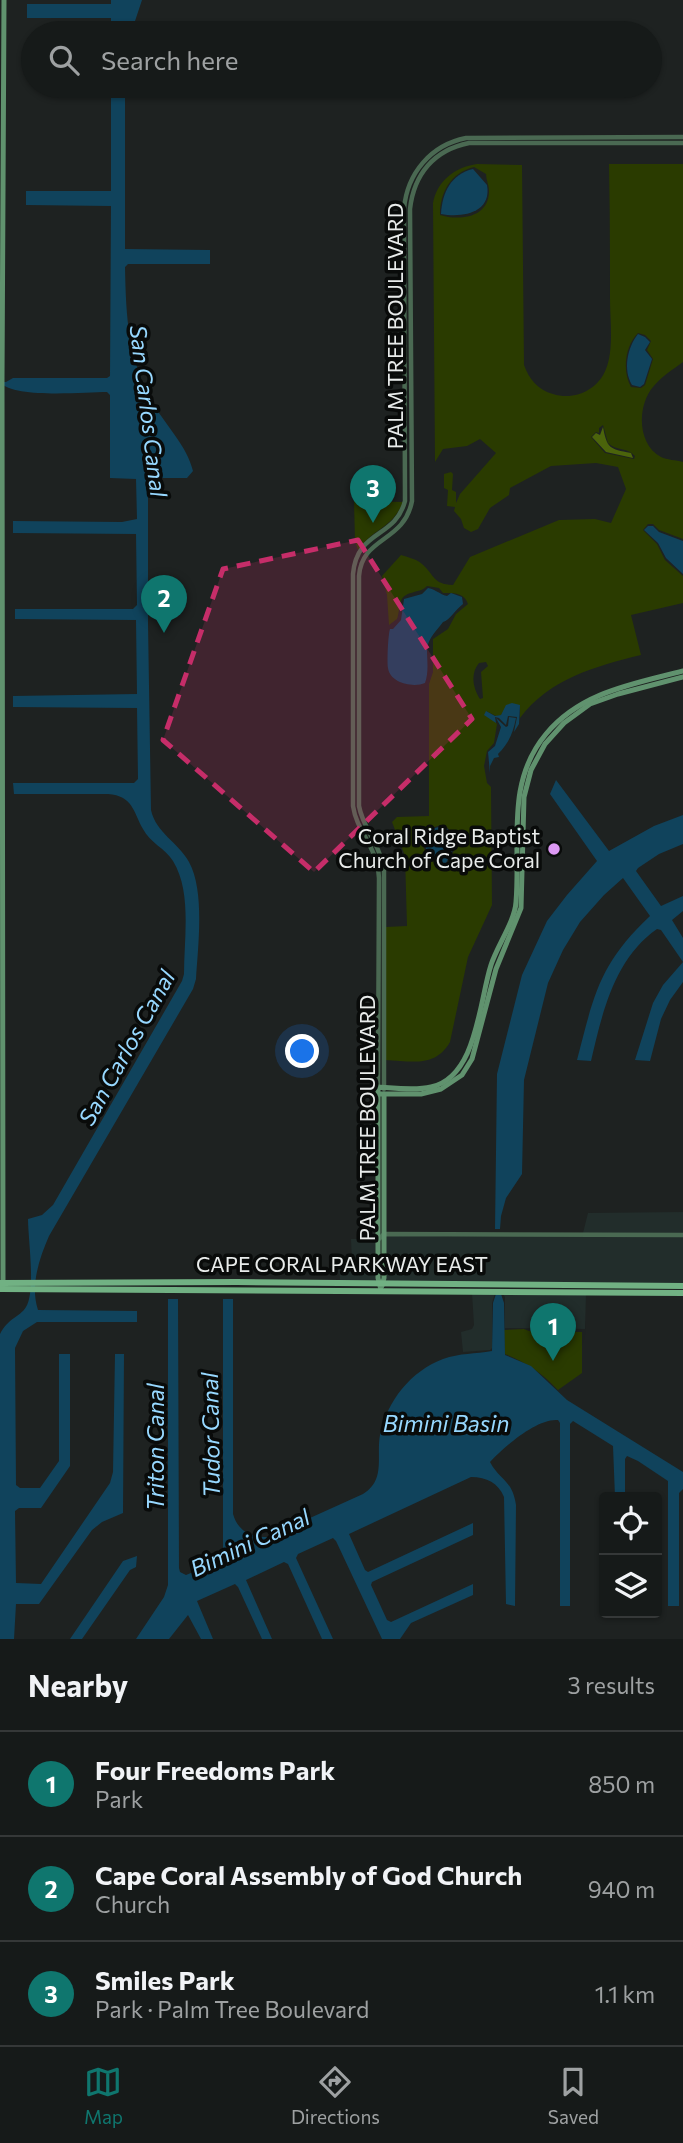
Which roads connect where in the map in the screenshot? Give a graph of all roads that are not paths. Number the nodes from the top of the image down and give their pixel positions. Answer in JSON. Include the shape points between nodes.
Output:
{"nodes":[{"id":1,"x":4,"y":0,"type":"edge"},
{"id":2,"x":2,"y":104,"type":"edge"},
{"id":3,"x":683,"y":137,"type":"edge"},
{"id":4,"x":683,"y":142,"type":"edge"},
{"id":5,"x":2,"y":288,"type":"edge"},
{"id":6,"x":408,"y":501,"type":"junction"},
{"id":7,"x":393,"y":524,"type":"junction"},
{"id":8,"x":399,"y":529,"type":"junction"},
{"id":9,"x":381,"y":532,"type":"junction"},
{"id":10,"x":385,"y":539,"type":"junction"},
{"id":11,"x":683,"y":671,"type":"edge"},
{"id":12,"x":683,"y":677,"type":"edge"},
{"id":13,"x":356,"y":795,"type":"junction"},
{"id":14,"x":492,"y":971,"type":"junction"},
{"id":15,"x":381,"y":1091,"type":"junction"},
{"id":16,"x":384,"y":1234,"type":"junction"},
{"id":17,"x":683,"y":1235,"type":"edge"},
{"id":18,"x":379,"y":1239,"type":"junction"},
{"id":19,"x":2,"y":1284,"type":"edge"},
{"id":20,"x":29,"y":1284,"type":"junction"},
{"id":21,"x":38,"y":1284,"type":"junction"},
{"id":22,"x":511,"y":1284,"type":"junction"},
{"id":23,"x":381,"y":1285,"type":"junction"},
{"id":24,"x":146,"y":1286,"type":"junction"},
{"id":25,"x":238,"y":1286,"type":"junction"},
{"id":26,"x":683,"y":1286,"type":"edge"},
{"id":27,"x":470,"y":1291,"type":"junction"},
{"id":28,"x":683,"y":1293,"type":"edge"}],
"edges":[{"from":1,"to":2,"type":"main road"},
{"from":2,"to":5,"type":"main road"},
{"from":3,"to":6,"type":"street","name":"PALM TREE BOULEVARD","via":[[460,139],[441,147],[417,170],[404,209]]},
{"from":4,"to":6,"type":"street","name":"PALM TREE BOULEVARD","via":[[469,143],[449,149],[424,169],[410,209]]},
{"from":5,"to":19,"type":"main road"},
{"from":6,"to":7,"type":"street","name":"PALM TREE BOULEVARD"},
{"from":6,"to":8,"type":"street","name":"PALM TREE BOULEVARD","via":[[408,517]]},
{"from":7,"to":8,"type":"street"},
{"from":7,"to":9,"type":"street","name":"PALM TREE BOULEVARD"},
{"from":8,"to":10,"type":"street","name":"PALM TREE BOULEVARD"},
{"from":9,"to":10,"type":"street"},
{"from":9,"to":13,"type":"street","name":"PALM TREE BOULEVARD","via":[[364,544],[354,565]]},
{"from":10,"to":13,"type":"street","name":"PALM TREE BOULEVARD","via":[[366,554],[359,571]]},
{"from":11,"to":14,"type":"main road","via":[[591,698],[564,716],[540,741],[524,773],[517,803],[516,908]]},
{"from":12,"to":14,"type":"main road","via":[[587,706],[564,723],[540,752],[524,797],[521,908]]},
{"from":13,"to":15,"type":"street","name":"PALM TREE BOULEVARD","via":[[385,877]]},
{"from":14,"to":15,"type":"main road","via":[[472,1059],[457,1080],[430,1093]]},
{"from":15,"to":16,"type":"main road","name":"PALM TREE BOULEVARD"},
{"from":15,"to":18,"type":"main road","name":"PALM TREE BOULEVARD"},
{"from":16,"to":17,"type":"street"},
{"from":16,"to":18,"type":"street"},
{"from":16,"to":23,"type":"main road","name":"PALM TREE BOULEVARD"},
{"from":18,"to":23,"type":"main road","name":"PALM TREE BOULEVARD"},
{"from":19,"to":20,"type":"main road","name":"CAPE CORAL PARKWAY EAST"},
{"from":19,"to":20,"type":"main road","via":[[7,1280]]},
{"from":20,"to":21,"type":"main road","name":"CAPE CORAL PARKWAY EAST"},
{"from":21,"to":24,"type":"main road","name":"CAPE CORAL PARKWAY EAST"},
{"from":21,"to":24,"type":"main road","name":"CAPE CORAL PARKWAY EAST","via":[[115,1289],[118,1285]]},
{"from":22,"to":23,"type":"main road","name":"CAPE CORAL PARKWAY EAST"},
{"from":22,"to":26,"type":"main road","name":"CAPE CORAL PARKWAY EAST"},
{"from":22,"to":27,"type":"main road"},
{"from":23,"to":25,"type":"main road","name":"CAPE CORAL PARKWAY EAST"},
{"from":23,"to":25,"type":"main road","name":"CAPE CORAL PARKWAY EAST","via":[[274,1282]]},
{"from":23,"to":27,"type":"main road","name":"CAPE CORAL PARKWAY EAST"},
{"from":24,"to":25,"type":"main road","name":"CAPE CORAL PARKWAY EAST","via":[[180,1282]]},
{"from":24,"to":25,"type":"main road","name":"CAPE CORAL PARKWAY EAST"},
{"from":27,"to":28,"type":"main road","name":"CAPE CORAL PARKWAY EAST"}]}
